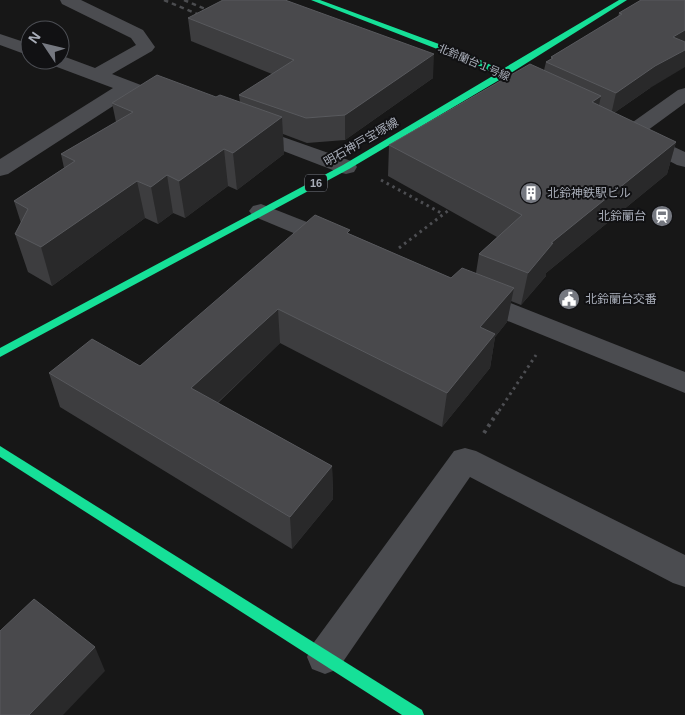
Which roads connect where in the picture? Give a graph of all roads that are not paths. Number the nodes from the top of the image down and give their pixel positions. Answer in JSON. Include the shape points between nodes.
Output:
{"nodes":[{"id":1,"x":68,"y":0,"type":"edge"},
{"id":2,"x":314,"y":0,"type":"edge"},
{"id":3,"x":624,"y":0,"type":"edge"},
{"id":4,"x":0,"y":39,"type":"edge"},
{"id":5,"x":20,"y":47,"type":"edge"},
{"id":6,"x":20,"y":53,"type":"edge"},
{"id":7,"x":9,"y":58,"type":"dead end"},
{"id":8,"x":70,"y":65,"type":"edge"},
{"id":9,"x":97,"y":75,"type":"junction"},
{"id":10,"x":512,"y":78,"type":"junction"},
{"id":11,"x":129,"y":87,"type":"junction"},
{"id":12,"x":685,"y":94,"type":"edge"},
{"id":13,"x":183,"y":107,"type":"edge"},
{"id":14,"x":228,"y":124,"type":"edge"},
{"id":15,"x":685,"y":160,"type":"edge"},
{"id":16,"x":346,"y":167,"type":"junction"},
{"id":17,"x":0,"y":169,"type":"edge"},
{"id":18,"x":261,"y":212,"type":"junction"},
{"id":19,"x":360,"y":252,"type":"edge"},
{"id":20,"x":456,"y":290,"type":"edge"},
{"id":21,"x":0,"y":353,"type":"edge"},
{"id":22,"x":685,"y":383,"type":"edge"},
{"id":23,"x":0,"y":451,"type":"edge"},
{"id":24,"x":685,"y":572,"type":"edge"},
{"id":25,"x":325,"y":657,"type":"junction"},
{"id":26,"x":416,"y":715,"type":"edge"}],
"edges":[{"from":1,"to":9,"type":"street","via":[[137,34],[146,47]]},
{"from":2,"to":10,"type":"main road","name":"北鈴蘭台１号線","via":[[471,59]]},
{"from":3,"to":10,"type":"main road","name":"明石神戸宝塚線","number":"16"},
{"from":4,"to":5,"type":"street"},
{"from":6,"to":7,"type":"street"},
{"from":8,"to":9,"type":"street"},
{"from":9,"to":11,"type":"street"},
{"from":10,"to":16,"type":"main road","name":"明石神戸宝塚線","number":"16"},
{"from":11,"to":13,"type":"street"},
{"from":11,"to":17,"type":"street"},
{"from":12,"to":15,"type":"street","via":[[621,129]]},
{"from":14,"to":16,"type":"street"},
{"from":16,"to":18,"type":"main road","name":"明石神戸宝塚線","number":"16"},
{"from":18,"to":19,"type":"street"},
{"from":18,"to":21,"type":"main road","name":"明石神戸宝塚線","number":"16"},
{"from":20,"to":22,"type":"street"},
{"from":23,"to":25,"type":"main road"},
{"from":24,"to":25,"type":"street","via":[[465,460]]},
{"from":25,"to":26,"type":"main road"}]}
